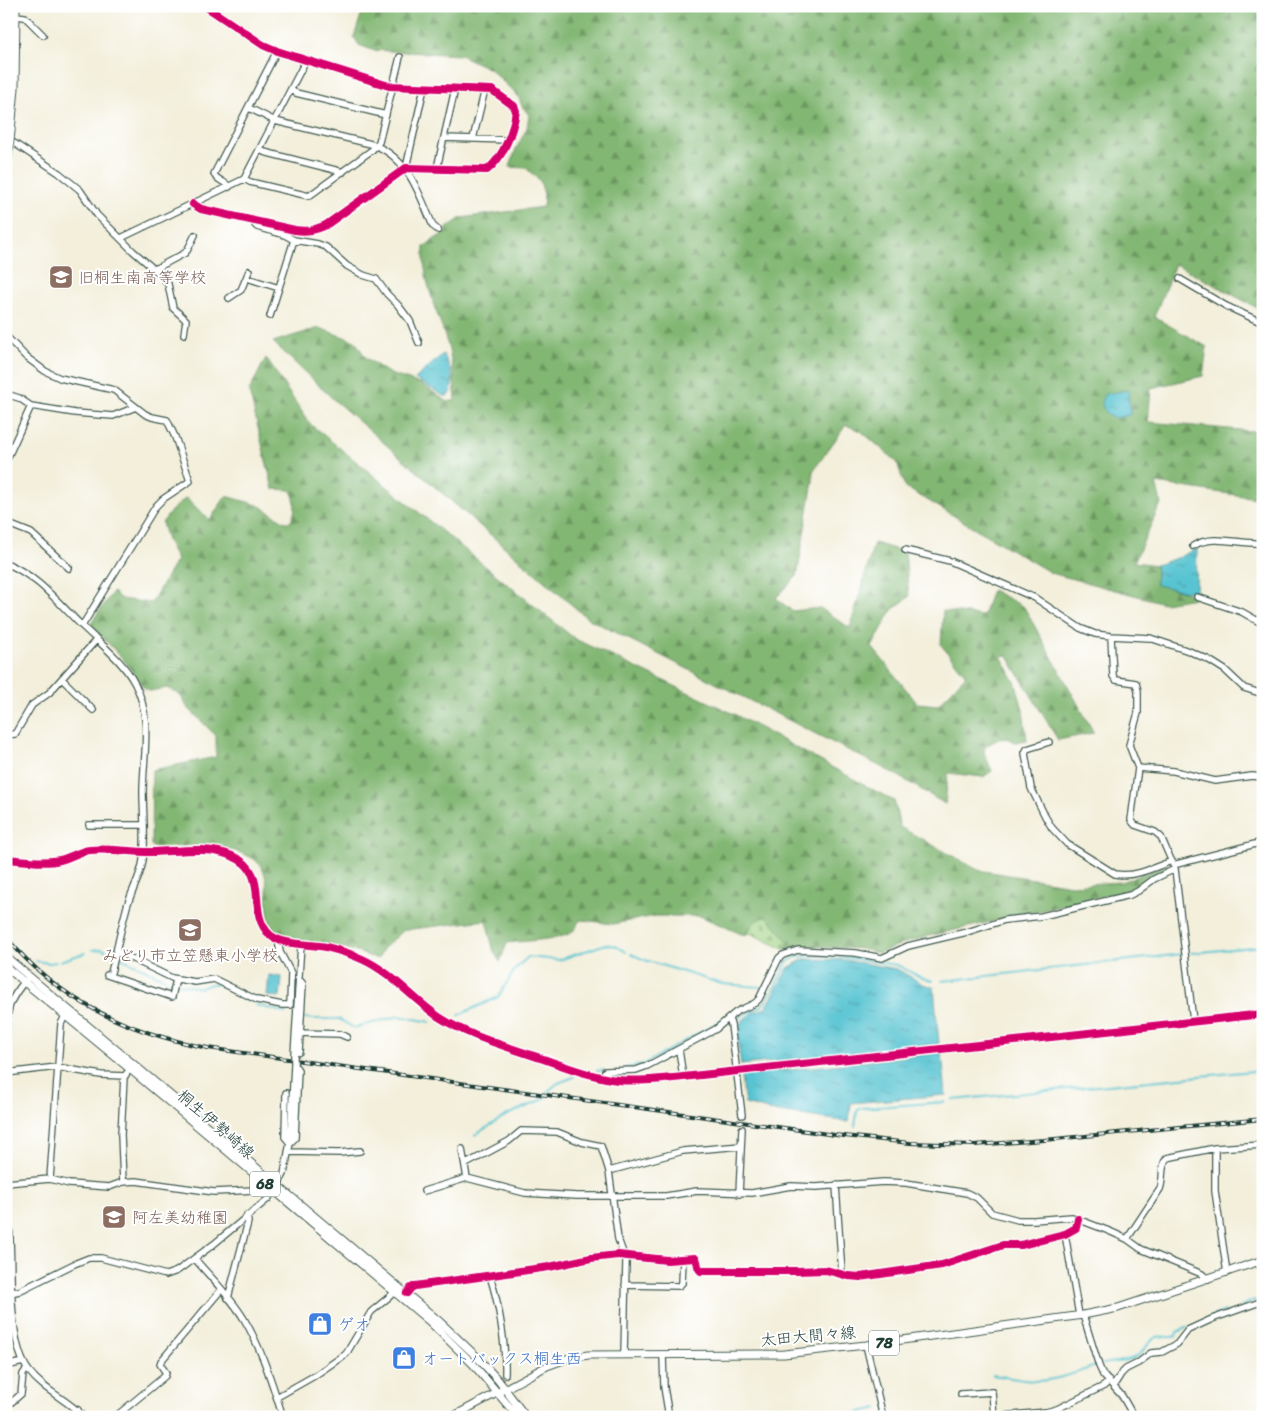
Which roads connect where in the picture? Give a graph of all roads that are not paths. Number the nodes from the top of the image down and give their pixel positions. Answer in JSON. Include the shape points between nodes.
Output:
{"nodes":[{"id":1,"x":8,"y":6,"type":"edge"},
{"id":2,"x":16,"y":6,"type":"edge"},
{"id":3,"x":205,"y":6,"type":"edge"},
{"id":4,"x":16,"y":16,"type":"junction"},
{"id":5,"x":43,"y":35,"type":"dead end"},
{"id":6,"x":277,"y":51,"type":"junction"},
{"id":7,"x":400,"y":57,"type":"dead end"},
{"id":8,"x":306,"y":60,"type":"junction"},
{"id":9,"x":393,"y":86,"type":"junction"},
{"id":10,"x":424,"y":88,"type":"junction"},
{"id":11,"x":455,"y":89,"type":"junction"},
{"id":12,"x":485,"y":89,"type":"junction"},
{"id":13,"x":291,"y":90,"type":"junction"},
{"id":14,"x":6,"y":91,"type":"edge"},
{"id":15,"x":249,"y":108,"type":"junction"},
{"id":16,"x":386,"y":114,"type":"junction"},
{"id":17,"x":275,"y":121,"type":"junction"},
{"id":18,"x":8,"y":134,"type":"edge"},
{"id":19,"x":444,"y":138,"type":"junction"},
{"id":20,"x":473,"y":139,"type":"junction"},
{"id":21,"x":508,"y":140,"type":"junction"},
{"id":22,"x":376,"y":146,"type":"junction"},
{"id":23,"x":260,"y":150,"type":"junction"},
{"id":24,"x":6,"y":164,"type":"edge"},
{"id":25,"x":406,"y":168,"type":"junction"},
{"id":26,"x":437,"y":168,"type":"junction"},
{"id":27,"x":343,"y":172,"type":"junction"},
{"id":28,"x":244,"y":179,"type":"junction"},
{"id":29,"x":229,"y":188,"type":"junction"},
{"id":30,"x":193,"y":204,"type":"junction"},
{"id":31,"x":254,"y":221,"type":"junction"},
{"id":32,"x":438,"y":230,"type":"dead end"},
{"id":33,"x":195,"y":234,"type":"dead end"},
{"id":34,"x":120,"y":238,"type":"junction"},
{"id":35,"x":294,"y":240,"type":"junction"},
{"id":36,"x":155,"y":268,"type":"junction"},
{"id":37,"x":249,"y":271,"type":"dead end"},
{"id":38,"x":247,"y":278,"type":"junction"},
{"id":39,"x":1180,"y":279,"type":"dead end"},
{"id":40,"x":279,"y":288,"type":"junction"},
{"id":41,"x":229,"y":298,"type":"dead end"},
{"id":42,"x":270,"y":316,"type":"dead end"},
{"id":43,"x":1263,"y":323,"type":"edge"},
{"id":44,"x":184,"y":334,"type":"dead end"},
{"id":45,"x":6,"y":336,"type":"edge"},
{"id":46,"x":419,"y":343,"type":"dead end"},
{"id":47,"x":6,"y":394,"type":"edge"},
{"id":48,"x":31,"y":406,"type":"junction"},
{"id":49,"x":136,"y":407,"type":"junction"},
{"id":50,"x":6,"y":461,"type":"edge"},
{"id":51,"x":6,"y":523,"type":"edge"},
{"id":52,"x":1263,"y":543,"type":"edge"},
{"id":53,"x":1193,"y":546,"type":"dead end"},
{"id":54,"x":905,"y":550,"type":"dead end"},
{"id":55,"x":6,"y":564,"type":"edge"},
{"id":56,"x":69,"y":568,"type":"dead end"},
{"id":57,"x":1197,"y":597,"type":"dead end"},
{"id":58,"x":1263,"y":624,"type":"edge"},
{"id":59,"x":82,"y":626,"type":"junction"},
{"id":60,"x":1111,"y":636,"type":"junction"},
{"id":61,"x":97,"y":639,"type":"junction"},
{"id":62,"x":62,"y":678,"type":"junction"},
{"id":63,"x":1263,"y":694,"type":"edge"},
{"id":64,"x":93,"y":710,"type":"dead end"},
{"id":65,"x":6,"y":736,"type":"edge"},
{"id":66,"x":1049,"y":742,"type":"dead end"},
{"id":67,"x":1138,"y":768,"type":"junction"},
{"id":68,"x":1263,"y":777,"type":"edge"},
{"id":69,"x":89,"y":825,"type":"dead end"},
{"id":70,"x":144,"y":825,"type":"junction"},
{"id":71,"x":1263,"y":842,"type":"edge"},
{"id":72,"x":144,"y":852,"type":"junction"},
{"id":73,"x":6,"y":859,"type":"edge"},
{"id":74,"x":1173,"y":865,"type":"junction"},
{"id":75,"x":278,"y":940,"type":"junction"},
{"id":76,"x":301,"y":944,"type":"junction"},
{"id":77,"x":116,"y":951,"type":"junction"},
{"id":78,"x":6,"y":957,"type":"edge"},
{"id":79,"x":6,"y":967,"type":"edge"},
{"id":80,"x":30,"y":976,"type":"junction"},
{"id":81,"x":298,"y":978,"type":"junction"},
{"id":82,"x":176,"y":979,"type":"junction"},
{"id":83,"x":24,"y":982,"type":"junction"},
{"id":84,"x":7,"y":1012,"type":"edge"},
{"id":85,"x":1263,"y":1014,"type":"edge"},
{"id":86,"x":65,"y":1016,"type":"junction"},
{"id":87,"x":729,"y":1019,"type":"junction"},
{"id":88,"x":1193,"y":1021,"type":"junction"},
{"id":89,"x":300,"y":1033,"type":"junction"},
{"id":90,"x":347,"y":1037,"type":"dead end"},
{"id":91,"x":6,"y":1044,"type":"edge"},
{"id":92,"x":679,"y":1050,"type":"junction"},
{"id":93,"x":296,"y":1054,"type":"junction"},
{"id":94,"x":57,"y":1067,"type":"junction"},
{"id":95,"x":130,"y":1069,"type":"junction"},
{"id":96,"x":736,"y":1072,"type":"junction"},
{"id":97,"x":6,"y":1073,"type":"edge"},
{"id":98,"x":125,"y":1076,"type":"junction"},
{"id":99,"x":604,"y":1078,"type":"junction"},
{"id":100,"x":683,"y":1078,"type":"junction"},
{"id":101,"x":286,"y":1093,"type":"dead end"},
{"id":102,"x":742,"y":1115,"type":"dead end"},
{"id":103,"x":742,"y":1129,"type":"dead end"},
{"id":104,"x":290,"y":1143,"type":"junction"},
{"id":105,"x":1263,"y":1144,"type":"edge"},
{"id":106,"x":741,"y":1146,"type":"junction"},
{"id":107,"x":1215,"y":1148,"type":"junction"},
{"id":108,"x":462,"y":1149,"type":"dead end"},
{"id":109,"x":360,"y":1151,"type":"dead end"},
{"id":110,"x":288,"y":1152,"type":"junction"},
{"id":111,"x":466,"y":1164,"type":"junction"},
{"id":112,"x":609,"y":1171,"type":"junction"},
{"id":113,"x":467,"y":1178,"type":"junction"},
{"id":114,"x":50,"y":1179,"type":"junction"},
{"id":115,"x":123,"y":1182,"type":"junction"},
{"id":116,"x":6,"y":1183,"type":"edge"},
{"id":117,"x":836,"y":1185,"type":"junction"},
{"id":118,"x":276,"y":1188,"type":"junction"},
{"id":119,"x":255,"y":1190,"type":"dead end"},
{"id":120,"x":424,"y":1192,"type":"dead end"},
{"id":121,"x":739,"y":1194,"type":"junction"},
{"id":122,"x":613,"y":1196,"type":"junction"},
{"id":123,"x":6,"y":1202,"type":"edge"},
{"id":124,"x":247,"y":1215,"type":"junction"},
{"id":125,"x":1078,"y":1219,"type":"junction"},
{"id":126,"x":8,"y":1222,"type":"edge"},
{"id":127,"x":1066,"y":1234,"type":"junction"},
{"id":128,"x":1128,"y":1240,"type":"junction"},
{"id":129,"x":624,"y":1256,"type":"junction"},
{"id":130,"x":195,"y":1259,"type":"junction"},
{"id":131,"x":682,"y":1259,"type":"junction"},
{"id":132,"x":1259,"y":1262,"type":"edge"},
{"id":133,"x":1263,"y":1267,"type":"edge"},
{"id":134,"x":1227,"y":1273,"type":"junction"},
{"id":135,"x":842,"y":1274,"type":"junction"},
{"id":136,"x":490,"y":1276,"type":"junction"},
{"id":137,"x":1208,"y":1279,"type":"junction"},
{"id":138,"x":625,"y":1284,"type":"junction"},
{"id":139,"x":221,"y":1290,"type":"junction"},
{"id":140,"x":396,"y":1292,"type":"junction"},
{"id":141,"x":9,"y":1293,"type":"edge"},
{"id":142,"x":407,"y":1293,"type":"junction"},
{"id":143,"x":228,"y":1298,"type":"junction"},
{"id":144,"x":1263,"y":1301,"type":"edge"},
{"id":145,"x":1081,"y":1315,"type":"junction"},
{"id":146,"x":866,"y":1345,"type":"junction"},
{"id":147,"x":624,"y":1355,"type":"junction"},
{"id":148,"x":663,"y":1355,"type":"junction"},
{"id":149,"x":23,"y":1362,"type":"junction"},
{"id":150,"x":6,"y":1366,"type":"edge"},
{"id":151,"x":27,"y":1368,"type":"junction"},
{"id":152,"x":506,"y":1374,"type":"dead end"},
{"id":153,"x":1111,"y":1383,"type":"junction"},
{"id":154,"x":501,"y":1390,"type":"junction"},
{"id":155,"x":961,"y":1394,"type":"dead end"},
{"id":156,"x":276,"y":1397,"type":"junction"},
{"id":157,"x":6,"y":1407,"type":"edge"},
{"id":158,"x":78,"y":1410,"type":"junction"},
{"id":159,"x":1005,"y":1416,"type":"edge"},
{"id":160,"x":72,"y":1417,"type":"edge"},
{"id":161,"x":84,"y":1417,"type":"edge"},
{"id":162,"x":115,"y":1417,"type":"edge"},
{"id":163,"x":284,"y":1417,"type":"edge"},
{"id":164,"x":452,"y":1417,"type":"edge"},
{"id":165,"x":518,"y":1417,"type":"edge"},
{"id":166,"x":526,"y":1417,"type":"edge"},
{"id":167,"x":669,"y":1417,"type":"edge"},
{"id":168,"x":883,"y":1417,"type":"edge"},
{"id":169,"x":992,"y":1417,"type":"edge"},
{"id":170,"x":1134,"y":1417,"type":"edge"}],
"edges":[{"from":1,"to":14,"type":"highway"},
{"from":2,"to":4,"type":"highway"},
{"from":3,"to":6,"type":"street","via":[[262,45]]},
{"from":4,"to":5,"type":"street","via":[[25,17]]},
{"from":4,"to":18,"type":"highway","via":[[14,88]]},
{"from":6,"to":8,"type":"street"},
{"from":6,"to":15,"type":"street"},
{"from":7,"to":9,"type":"street"},
{"from":8,"to":9,"type":"street"},
{"from":8,"to":13,"type":"street"},
{"from":9,"to":10,"type":"street"},
{"from":9,"to":16,"type":"street"},
{"from":10,"to":11,"type":"street"},
{"from":10,"to":25,"type":"street"},
{"from":11,"to":12,"type":"street"},
{"from":11,"to":19,"type":"street"},
{"from":12,"to":20,"type":"street"},
{"from":12,"to":21,"type":"street","via":[[495,91],[514,106],[516,111]]},
{"from":13,"to":16,"type":"street"},
{"from":13,"to":17,"type":"street"},
{"from":15,"to":17,"type":"street"},
{"from":15,"to":29,"type":"street","via":[[214,174]]},
{"from":16,"to":22,"type":"street"},
{"from":17,"to":22,"type":"street"},
{"from":17,"to":23,"type":"street"},
{"from":18,"to":24,"type":"highway","bridge":true},
{"from":18,"to":34,"type":"street","via":[[76,186],[92,209]]},
{"from":19,"to":20,"type":"street"},
{"from":19,"to":26,"type":"street"},
{"from":20,"to":21,"type":"street"},
{"from":21,"to":26,"type":"street","via":[[487,170]]},
{"from":22,"to":25,"type":"street"},
{"from":22,"to":27,"type":"street"},
{"from":23,"to":27,"type":"street"},
{"from":23,"to":28,"type":"street"},
{"from":25,"to":26,"type":"street"},
{"from":25,"to":31,"type":"street","via":[[317,229],[306,232]]},
{"from":25,"to":32,"type":"street","via":[[433,226]]},
{"from":27,"to":28,"type":"street","via":[[309,196]]},
{"from":28,"to":29,"type":"street"},
{"from":29,"to":30,"type":"street"},
{"from":30,"to":31,"type":"street"},
{"from":30,"to":34,"type":"street"},
{"from":31,"to":35,"type":"street","via":[[257,227]]},
{"from":33,"to":36,"type":"street","via":[[185,253]]},
{"from":34,"to":36,"type":"street"},
{"from":35,"to":40,"type":"street"},
{"from":35,"to":46,"type":"street","via":[[326,247],[347,266],[376,279],[410,321]]},
{"from":36,"to":44,"type":"street","via":[[168,284],[175,310],[186,320]]},
{"from":37,"to":38,"type":"street"},
{"from":38,"to":40,"type":"street"},
{"from":38,"to":41,"type":"street","via":[[241,290]]},
{"from":39,"to":43,"type":"street"},
{"from":40,"to":42,"type":"street"},
{"from":45,"to":49,"type":"street","via":[[26,358],[45,372],[114,390]]},
{"from":47,"to":48,"type":"street"},
{"from":48,"to":49,"type":"street","via":[[113,416]]},
{"from":48,"to":50,"type":"street"},
{"from":49,"to":59,"type":"street","via":[[152,417],[167,420],[190,481],[156,506]]},
{"from":51,"to":56,"type":"street","via":[[31,533]]},
{"from":52,"to":53,"type":"street","via":[[1217,540]]},
{"from":54,"to":60,"type":"street","via":[[950,561],[1035,598],[1080,628]]},
{"from":55,"to":59,"type":"street","via":[[40,582]]},
{"from":57,"to":58,"type":"street","via":[[1242,612]]},
{"from":59,"to":61,"type":"street"},
{"from":60,"to":63,"type":"street","via":[[1150,638],[1176,646],[1209,660],[1244,688]]},
{"from":60,"to":67,"type":"street","via":[[1112,676],[1138,686],[1138,713],[1129,744]]},
{"from":61,"to":62,"type":"street"},
{"from":61,"to":70,"type":"street","via":[[132,679],[142,703],[146,739]]},
{"from":62,"to":64,"type":"street"},
{"from":62,"to":65,"type":"street","via":[[32,705],[14,734]]},
{"from":66,"to":74,"type":"street","via":[[1027,748],[1030,788],[1046,818],[1067,844],[1119,875]]},
{"from":67,"to":68,"type":"street","via":[[1174,771],[1215,781]]},
{"from":67,"to":74,"type":"street","via":[[1131,820],[1160,837]]},
{"from":69,"to":70,"type":"street"},
{"from":70,"to":72,"type":"street"},
{"from":71,"to":74,"type":"street"},
{"from":72,"to":73,"type":"street","via":[[90,850],[54,861]]},
{"from":72,"to":75,"type":"street","via":[[211,851],[242,860],[254,877],[263,926]]},
{"from":72,"to":77,"type":"street"},
{"from":74,"to":87,"type":"street","via":[[1130,895],[1042,916],[1006,920],[908,946],[882,958],[856,953],[795,950],[779,958],[758,1001]]},
{"from":74,"to":88,"type":"street"},
{"from":75,"to":76,"type":"street"},
{"from":75,"to":82,"type":"street","via":[[290,974],[290,1005],[257,1000],[214,979],[195,982]]},
{"from":76,"to":81,"type":"street"},
{"from":76,"to":99,"type":"street","via":[[336,950],[370,962],[397,980],[435,1014],[457,1027]]},
{"from":77,"to":82,"type":"street"},
{"from":77,"to":82,"type":"street","via":[[108,976],[172,996]]},
{"from":78,"to":80,"type":"main road","number":"68"},
{"from":79,"to":83,"type":"main road","number":"68"},
{"from":80,"to":83,"type":"street"},
{"from":80,"to":118,"type":"main road","name":"桐生伊勢崎線","number":"68"},
{"from":81,"to":89,"type":"street","via":[[303,984]]},
{"from":81,"to":93,"type":"street"},
{"from":83,"to":84,"type":"street","via":[[11,999]]},
{"from":83,"to":86,"type":"main road","name":"桐生伊勢崎線","number":"68"},
{"from":84,"to":91,"type":"street"},
{"from":85,"to":88,"type":"street"},
{"from":86,"to":94,"type":"street","via":[[61,1024]]},
{"from":86,"to":95,"type":"main road","name":"桐生伊勢崎線","number":"68"},
{"from":87,"to":92,"type":"street"},
{"from":87,"to":96,"type":"street"},
{"from":88,"to":96,"type":"street"},
{"from":89,"to":90,"type":"street"},
{"from":89,"to":93,"type":"street","via":[[299,1052]]},
{"from":92,"to":99,"type":"street","via":[[642,1068],[605,1072]]},
{"from":92,"to":100,"type":"street"},
{"from":93,"to":104,"type":"street","bridge":true},
{"from":94,"to":97,"type":"street"},
{"from":94,"to":98,"type":"street"},
{"from":94,"to":114,"type":"street"},
{"from":95,"to":98,"type":"street"},
{"from":95,"to":118,"type":"main road","name":"桐生伊勢崎線","number":"68"},
{"from":96,"to":100,"type":"street"},
{"from":96,"to":102,"type":"street"},
{"from":98,"to":115,"type":"street"},
{"from":99,"to":100,"type":"street","via":[[632,1081]]},
{"from":101,"to":104,"type":"street","via":[[285,1137]]},
{"from":103,"to":106,"type":"street"},
{"from":104,"to":110,"type":"street"},
{"from":105,"to":107,"type":"street"},
{"from":106,"to":112,"type":"street","via":[[682,1151]]},
{"from":106,"to":121,"type":"street"},
{"from":107,"to":128,"type":"street","via":[[1165,1160],[1160,1189]]},
{"from":107,"to":134,"type":"street","via":[[1215,1191]]},
{"from":108,"to":111,"type":"street"},
{"from":109,"to":110,"type":"street"},
{"from":110,"to":118,"type":"street","via":[[284,1174]]},
{"from":111,"to":112,"type":"street","via":[[521,1131],[553,1131],[601,1146]]},
{"from":111,"to":113,"type":"street"},
{"from":112,"to":122,"type":"street"},
{"from":113,"to":120,"type":"street"},
{"from":113,"to":122,"type":"street","via":[[525,1193]]},
{"from":114,"to":115,"type":"street","via":[[70,1184],[109,1186]]},
{"from":114,"to":116,"type":"street"},
{"from":115,"to":119,"type":"street","via":[[214,1192]]},
{"from":117,"to":121,"type":"street","via":[[791,1186]]},
{"from":117,"to":125,"type":"street","via":[[906,1183],[967,1193],[992,1212],[1018,1220],[1068,1216]]},
{"from":117,"to":135,"type":"street"},
{"from":118,"to":124,"type":"street","via":[[268,1199]]},
{"from":118,"to":140,"type":"main road","name":"桐生伊勢崎線","number":"68"},
{"from":118,"to":142,"type":"main road","name":"桐生伊勢崎線","number":"68"},
{"from":121,"to":122,"type":"street","via":[[697,1191],[666,1196]]},
{"from":122,"to":129,"type":"street","via":[[618,1239]]},
{"from":123,"to":126,"type":"street"},
{"from":124,"to":130,"type":"street"},
{"from":124,"to":143,"type":"street","via":[[248,1222]]},
{"from":125,"to":127,"type":"street","via":[[1076,1228]]},
{"from":125,"to":128,"type":"street"},
{"from":126,"to":141,"type":"street"},
{"from":127,"to":135,"type":"street","via":[[1021,1245],[1003,1245],[942,1265],[860,1277]]},
{"from":127,"to":145,"type":"street"},
{"from":128,"to":137,"type":"street"},
{"from":129,"to":131,"type":"street"},
{"from":129,"to":136,"type":"street","via":[[591,1258]]},
{"from":129,"to":138,"type":"street"},
{"from":130,"to":139,"type":"street"},
{"from":130,"to":141,"type":"street","via":[[166,1275],[101,1258],[89,1258]]},
{"from":131,"to":135,"type":"street","via":[[696,1259],[701,1271],[826,1270]]},
{"from":131,"to":138,"type":"street","via":[[680,1286]]},
{"from":132,"to":133,"type":"street"},
{"from":132,"to":134,"type":"main road","name":"太田大間々線","number":"78"},
{"from":134,"to":137,"type":"main road","name":"太田大間々線","number":"78"},
{"from":136,"to":142,"type":"street","via":[[413,1287]]},
{"from":136,"to":152,"type":"street","via":[[495,1290]]},
{"from":137,"to":145,"type":"main road","name":"太田大間々線","number":"78","via":[[1118,1308]]},
{"from":138,"to":147,"type":"street"},
{"from":139,"to":143,"type":"street"},
{"from":139,"to":162,"type":"street","via":[[161,1361],[165,1376]]},
{"from":140,"to":154,"type":"main road","name":"桐生伊勢崎線","number":"68"},
{"from":140,"to":156,"type":"street","via":[[371,1312],[346,1354]]},
{"from":141,"to":149,"type":"street"},
{"from":142,"to":154,"type":"main road","name":"桐生伊勢崎線","number":"68","via":[[476,1356],[498,1380]]},
{"from":143,"to":156,"type":"street","via":[[248,1325]]},
{"from":144,"to":153,"type":"street","via":[[1188,1330],[1177,1344],[1126,1368]]},
{"from":145,"to":146,"type":"main road","name":"太田大間々線","number":"78"},
{"from":145,"to":153,"type":"street","via":[[1099,1366]]},
{"from":146,"to":148,"type":"main road","name":"太田大間々線","number":"78","via":[[784,1354]]},
{"from":146,"to":168,"type":"street"},
{"from":147,"to":148,"type":"main road","name":"太田大間々線","number":"78"},
{"from":147,"to":154,"type":"main road","name":"太田大間々線","number":"78","via":[[566,1359]]},
{"from":148,"to":167,"type":"street"},
{"from":149,"to":150,"type":"street"},
{"from":149,"to":151,"type":"street"},
{"from":151,"to":157,"type":"street","via":[[23,1374],[22,1394]]},
{"from":151,"to":158,"type":"street"},
{"from":153,"to":159,"type":"street","via":[[1057,1409]]},
{"from":153,"to":170,"type":"street"},
{"from":154,"to":164,"type":"main road","name":"太田大間々線","number":"78"},
{"from":154,"to":165,"type":"main road","name":"桐生伊勢崎線","number":"68"},
{"from":154,"to":166,"type":"main road","name":"桐生伊勢崎線","number":"68"},
{"from":155,"to":169,"type":"street","via":[[992,1392]]},
{"from":156,"to":163,"type":"street"},
{"from":158,"to":160,"type":"street"},
{"from":158,"to":161,"type":"street"},
{"from":159,"to":169,"type":"street"}]}
